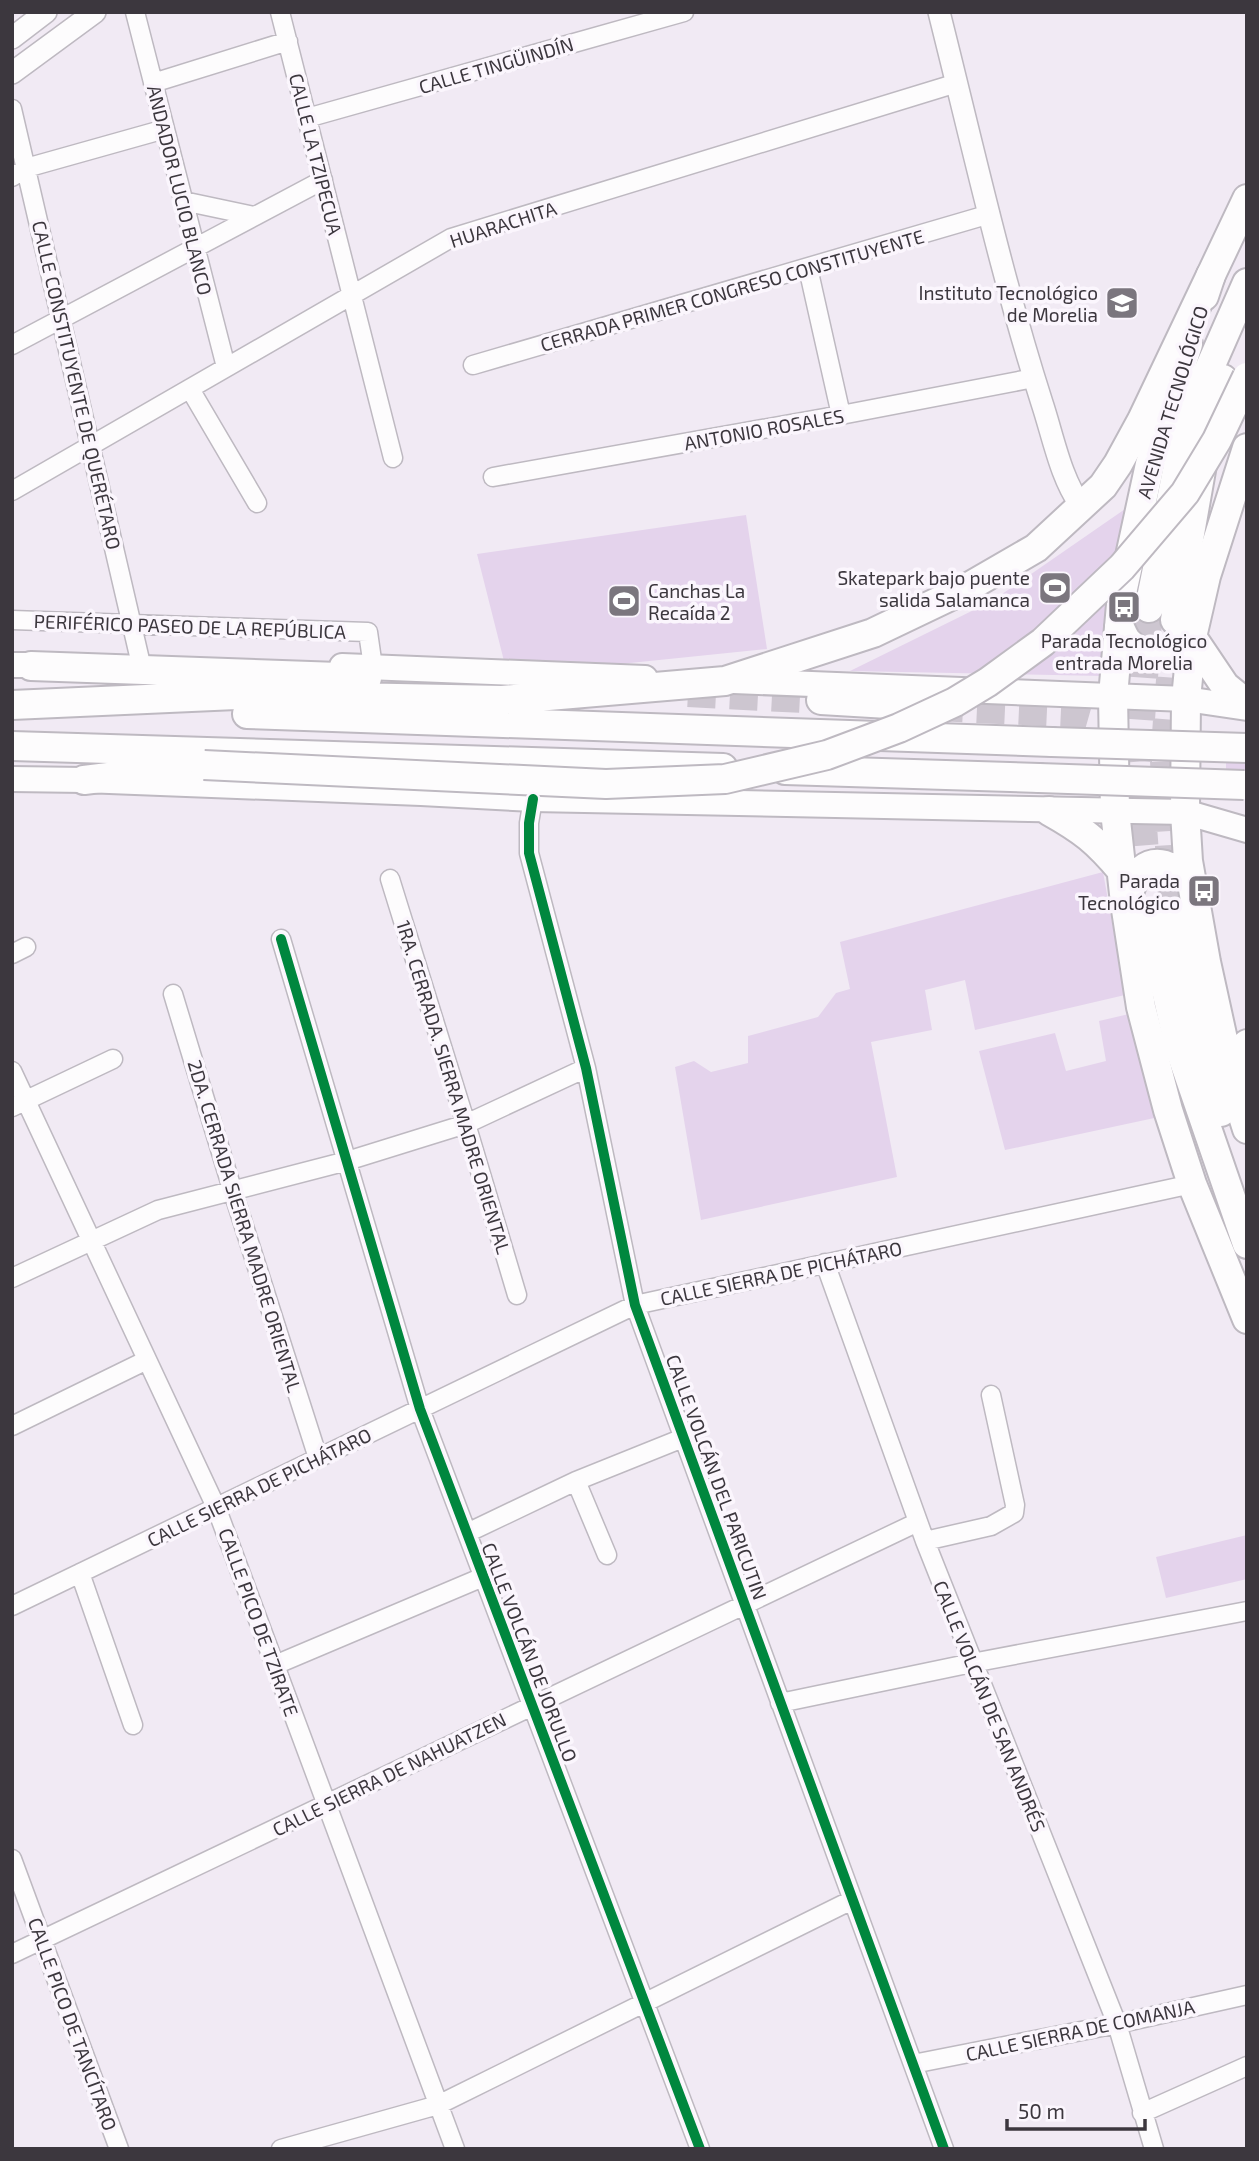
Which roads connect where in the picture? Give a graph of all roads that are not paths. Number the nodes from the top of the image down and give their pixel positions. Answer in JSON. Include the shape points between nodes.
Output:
{"nodes":[{"id":1,"x":46,"y":12,"type":"edge"},
{"id":2,"x":95,"y":12,"type":"edge"},
{"id":3,"x":135,"y":12,"type":"edge"},
{"id":4,"x":281,"y":12,"type":"edge"},
{"id":5,"x":684,"y":12,"type":"edge"},
{"id":6,"x":939,"y":12,"type":"edge"},
{"id":7,"x":12,"y":38,"type":"edge"},
{"id":8,"x":288,"y":41,"type":"junction"},
{"id":9,"x":12,"y":73,"type":"edge"},
{"id":10,"x":153,"y":83,"type":"junction"},
{"id":11,"x":957,"y":83,"type":"junction"},
{"id":12,"x":12,"y":109,"type":"edge"},
{"id":13,"x":307,"y":118,"type":"junction"},
{"id":14,"x":165,"y":129,"type":"junction"},
{"id":15,"x":19,"y":172,"type":"edge"},
{"id":16,"x":323,"y":180,"type":"junction"},
{"id":17,"x":1247,"y":199,"type":"edge"},
{"id":18,"x":183,"y":201,"type":"junction"},
{"id":19,"x":990,"y":214,"type":"junction"},
{"id":20,"x":254,"y":216,"type":"junction"},
{"id":21,"x":195,"y":247,"type":"junction"},
{"id":22,"x":808,"y":268,"type":"junction"},
{"id":23,"x":1211,"y":275,"type":"junction"},
{"id":24,"x":1247,"y":283,"type":"edge"},
{"id":25,"x":352,"y":295,"type":"junction"},
{"id":26,"x":61,"y":319,"type":"junction"},
{"id":27,"x":1247,"y":322,"type":"edge"},
{"id":28,"x":12,"y":345,"type":"edge"},
{"id":29,"x":473,"y":365,"type":"dead end"},
{"id":30,"x":226,"y":367,"type":"junction"},
{"id":31,"x":1247,"y":377,"type":"edge"},
{"id":32,"x":1034,"y":378,"type":"junction"},
{"id":33,"x":190,"y":388,"type":"junction"},
{"id":34,"x":841,"y":415,"type":"junction"},
{"id":35,"x":91,"y":445,"type":"junction"},
{"id":36,"x":1247,"y":448,"type":"edge"},
{"id":37,"x":393,"y":458,"type":"dead end"},
{"id":38,"x":493,"y":477,"type":"dead end"},
{"id":39,"x":12,"y":491,"type":"edge"},
{"id":40,"x":257,"y":503,"type":"dead end"},
{"id":41,"x":1082,"y":507,"type":"junction"},
{"id":42,"x":1149,"y":608,"type":"tunnel mouth"},
{"id":43,"x":12,"y":620,"type":"edge"},
{"id":44,"x":132,"y":624,"type":"junction"},
{"id":45,"x":1119,"y":626,"type":"junction"},
{"id":46,"x":1183,"y":629,"type":"junction"},
{"id":47,"x":140,"y":660,"type":"junction"},
{"id":48,"x":21,"y":666,"type":"edge"},
{"id":49,"x":373,"y":667,"type":"junction"},
{"id":50,"x":725,"y":681,"type":"junction"},
{"id":51,"x":472,"y":682,"type":"dead end"},
{"id":52,"x":1114,"y":696,"type":"junction"},
{"id":53,"x":1186,"y":699,"type":"junction"},
{"id":54,"x":821,"y":700,"type":"tunnel mouth"},
{"id":55,"x":12,"y":706,"type":"edge"},
{"id":56,"x":922,"y":706,"type":"tunnel mouth"},
{"id":57,"x":1247,"y":706,"type":"edge"},
{"id":58,"x":12,"y":746,"type":"edge"},
{"id":59,"x":59,"y":746,"type":"junction"},
{"id":60,"x":1247,"y":748,"type":"edge"},
{"id":61,"x":204,"y":765,"type":"junction"},
{"id":62,"x":12,"y":779,"type":"edge"},
{"id":63,"x":84,"y":780,"type":"junction"},
{"id":64,"x":1245,"y":785,"type":"edge"},
{"id":65,"x":533,"y":799,"type":"junction"},
{"id":66,"x":1049,"y":811,"type":"junction"},
{"id":67,"x":1115,"y":811,"type":"junction"},
{"id":68,"x":1185,"y":812,"type":"junction"},
{"id":69,"x":1247,"y":830,"type":"edge"},
{"id":70,"x":1122,"y":871,"type":"junction"},
{"id":71,"x":390,"y":879,"type":"dead end"},
{"id":72,"x":1192,"y":884,"type":"junction"},
{"id":73,"x":1125,"y":903,"type":"junction"},
{"id":74,"x":281,"y":939,"type":"dead end"},
{"id":75,"x":173,"y":994,"type":"dead end"},
{"id":76,"x":1247,"y":1044,"type":"edge"},
{"id":77,"x":113,"y":1059,"type":"dead end"},
{"id":78,"x":586,"y":1069,"type":"junction"},
{"id":79,"x":12,"y":1070,"type":"edge"},
{"id":80,"x":1233,"y":1085,"type":"junction"},
{"id":81,"x":19,"y":1104,"type":"edge"},
{"id":82,"x":466,"y":1124,"type":"junction"},
{"id":83,"x":1247,"y":1129,"type":"edge"},
{"id":84,"x":347,"y":1161,"type":"junction"},
{"id":85,"x":1192,"y":1184,"type":"junction"},
{"id":86,"x":1247,"y":1191,"type":"edge"},
{"id":87,"x":233,"y":1192,"type":"junction"},
{"id":88,"x":92,"y":1241,"type":"junction"},
{"id":89,"x":1247,"y":1244,"type":"edge"},
{"id":90,"x":825,"y":1263,"type":"junction"},
{"id":91,"x":12,"y":1278,"type":"edge"},
{"id":92,"x":517,"y":1295,"type":"dead end"},
{"id":93,"x":635,"y":1305,"type":"junction"},
{"id":94,"x":1247,"y":1319,"type":"edge"},
{"id":95,"x":147,"y":1360,"type":"junction"},
{"id":96,"x":991,"y":1395,"type":"dead end"},
{"id":97,"x":420,"y":1409,"type":"junction"},
{"id":98,"x":12,"y":1426,"type":"edge"},
{"id":99,"x":683,"y":1438,"type":"junction"},
{"id":100,"x":318,"y":1458,"type":"junction"},
{"id":101,"x":576,"y":1481,"type":"junction"},
{"id":102,"x":216,"y":1507,"type":"junction"},
{"id":103,"x":918,"y":1522,"type":"junction"},
{"id":104,"x":467,"y":1533,"type":"junction"},
{"id":105,"x":925,"y":1541,"type":"junction"},
{"id":106,"x":607,"y":1555,"type":"dead end"},
{"id":107,"x":80,"y":1573,"type":"junction"},
{"id":108,"x":483,"y":1577,"type":"junction"},
{"id":109,"x":745,"y":1605,"type":"junction"},
{"id":110,"x":12,"y":1606,"type":"edge"},
{"id":111,"x":1247,"y":1611,"type":"edge"},
{"id":112,"x":972,"y":1663,"type":"junction"},
{"id":113,"x":275,"y":1665,"type":"junction"},
{"id":114,"x":780,"y":1703,"type":"junction"},
{"id":115,"x":532,"y":1706,"type":"junction"},
{"id":116,"x":133,"y":1725,"type":"dead end"},
{"id":117,"x":327,"y":1804,"type":"junction"},
{"id":118,"x":12,"y":1859,"type":"edge"},
{"id":119,"x":852,"y":1900,"type":"junction"},
{"id":120,"x":42,"y":1940,"type":"junction"},
{"id":121,"x":12,"y":1954,"type":"edge"},
{"id":122,"x":1247,"y":1995,"type":"edge"},
{"id":123,"x":645,"y":2003,"type":"junction"},
{"id":124,"x":1117,"y":2024,"type":"junction"},
{"id":125,"x":913,"y":2064,"type":"junction"},
{"id":126,"x":1247,"y":2066,"type":"edge"},
{"id":127,"x":438,"y":2105,"type":"junction"},
{"id":128,"x":1142,"y":2113,"type":"junction"},
{"id":129,"x":119,"y":2149,"type":"edge"},
{"id":130,"x":281,"y":2149,"type":"edge"},
{"id":131,"x":455,"y":2149,"type":"edge"},
{"id":132,"x":700,"y":2149,"type":"edge"},
{"id":133,"x":944,"y":2149,"type":"edge"},
{"id":134,"x":1154,"y":2149,"type":"edge"}],
"edges":[{"from":1,"to":7,"type":"street"},
{"from":2,"to":9,"type":"street"},
{"from":3,"to":10,"type":"street","name":"ANDADOR LUCIO BLANCO"},
{"from":4,"to":8,"type":"street","name":"CALLE LA TZIPECUA"},
{"from":5,"to":13,"type":"street","name":"CALLE TINGÜINDÍN"},
{"from":6,"to":11,"type":"street"},
{"from":8,"to":10,"type":"street"},
{"from":8,"to":13,"type":"street","name":"CALLE LA TZIPECUA"},
{"from":10,"to":14,"type":"street","name":"ANDADOR LUCIO BLANCO"},
{"from":11,"to":19,"type":"street"},
{"from":11,"to":25,"type":"street","name":"HUARACHITA","via":[[451,238]]},
{"from":12,"to":15,"type":"street","name":"CALLE CONSTITUYENTE DE QUERÉTARO"},
{"from":13,"to":16,"type":"street","name":"CALLE LA TZIPECUA"},
{"from":14,"to":15,"type":"street"},
{"from":14,"to":18,"type":"street","name":"ANDADOR LUCIO BLANCO"},
{"from":15,"to":26,"type":"street","name":"CALLE CONSTITUYENTE DE QUERÉTARO"},
{"from":16,"to":20,"type":"street"},
{"from":16,"to":25,"type":"street","name":"CALLE LA TZIPECUA"},
{"from":17,"to":23,"type":"main road","name":"AVENIDA TECNOLÓGICO"},
{"from":18,"to":20,"type":"street"},
{"from":18,"to":21,"type":"street","name":"ANDADOR LUCIO BLANCO"},
{"from":19,"to":22,"type":"street","name":"CERRADA PRIMER CONGRESO CONSTITUYENTE"},
{"from":19,"to":32,"type":"street"},
{"from":20,"to":21,"type":"street"},
{"from":21,"to":26,"type":"street"},
{"from":21,"to":30,"type":"street","name":"ANDADOR LUCIO BLANCO"},
{"from":22,"to":29,"type":"street","name":"CERRADA PRIMER CONGRESO CONSTITUYENTE"},
{"from":22,"to":34,"type":"street"},
{"from":23,"to":41,"type":"main road","via":[[1118,464]]},
{"from":23,"to":45,"type":"main road","name":"AVENIDA TECNOLÓGICO","via":[[1150,464]]},
{"from":24,"to":42,"type":"main road","via":[[1188,417]]},
{"from":25,"to":30,"type":"street","name":"HUARACHITA"},
{"from":25,"to":37,"type":"street","name":"CALLE LA TZIPECUA"},
{"from":26,"to":28,"type":"street"},
{"from":26,"to":35,"type":"street","name":"CALLE CONSTITUYENTE DE QUERÉTARO"},
{"from":27,"to":46,"type":"main road","via":[[1211,413]]},
{"from":30,"to":33,"type":"street","name":"HUARACHITA"},
{"from":31,"to":61,"type":"main road","bridge":true,"via":[[1185,493],[1122,567],[1043,642],[955,702],[827,755],[725,779],[606,784]]},
{"from":32,"to":34,"type":"street","name":"ANTONIO ROSALES"},
{"from":32,"to":41,"type":"street","via":[[1066,478]]},
{"from":33,"to":35,"type":"street","name":"HUARACHITA"},
{"from":33,"to":40,"type":"street"},
{"from":34,"to":38,"type":"street","name":"ANTONIO ROSALES"},
{"from":35,"to":39,"type":"street","name":"HUARACHITA"},
{"from":35,"to":44,"type":"street","name":"CALLE CONSTITUYENTE DE QUERÉTARO"},
{"from":36,"to":46,"type":"main road","via":[[1206,576]]},
{"from":41,"to":50,"type":"main road","via":[[1037,548],[965,589],[873,633]]},
{"from":43,"to":44,"type":"street","name":"PERIFÉRICO PASEO DE LA REPÚBLICA"},
{"from":44,"to":47,"type":"street","name":"CALLE CONSTITUYENTE DE QUERÉTARO"},
{"from":44,"to":49,"type":"street","name":"PERIFÉRICO PASEO DE LA REPÚBLICA","via":[[368,632]]},
{"from":45,"to":46,"type":"main road","via":[[1128,643],[1143,652],[1159,653],[1177,648]]},
{"from":45,"to":52,"type":"main road","name":"AVENIDA TECNOLÓGICO"},
{"from":46,"to":53,"type":"main road"},
{"from":46,"to":57,"type":"main road","via":[[1225,686]]},
{"from":47,"to":48,"type":"main road"},
{"from":47,"to":49,"type":"main road"},
{"from":48,"to":51,"type":"main road"},
{"from":49,"to":50,"type":"main road"},
{"from":50,"to":52,"type":"main road"},
{"from":50,"to":55,"type":"main road","via":[[502,700],[236,695]]},
{"from":52,"to":53,"type":"main road"},
{"from":52,"to":67,"type":"main road","name":"AVENIDA TECNOLÓGICO"},
{"from":53,"to":57,"type":"main road"},
{"from":53,"to":68,"type":"main road"},
{"from":54,"to":56,"type":"main road"},
{"from":55,"to":60,"type":"main road","bridge":true},
{"from":58,"to":59,"type":"main road"},
{"from":59,"to":61,"type":"main road"},
{"from":59,"to":64,"type":"main road","bridge":true},
{"from":61,"to":63,"type":"main road"},
{"from":62,"to":63,"type":"main road"},
{"from":63,"to":65,"type":"main road"},
{"from":65,"to":66,"type":"main road"},
{"from":65,"to":78,"type":"street","name":"CALLE VOLCÁN DEL PARICUTIN","via":[[529,853]]},
{"from":66,"to":67,"type":"main road"},
{"from":66,"to":70,"type":"main road","via":[[1083,830]]},
{"from":67,"to":68,"type":"main road"},
{"from":67,"to":70,"type":"main road","name":"AVENIDA TECNOLÓGICO"},
{"from":68,"to":69,"type":"main road"},
{"from":68,"to":72,"type":"main road"},
{"from":70,"to":73,"type":"main road","name":"AVENIDA TECNOLÓGICO"},
{"from":71,"to":82,"type":"street","name":"1RA. CERRADA. SIERRA MADRE ORIENTAL"},
{"from":72,"to":73,"type":"main road","via":[[1169,865],[1149,866],[1134,879]]},
{"from":72,"to":80,"type":"main road"},
{"from":73,"to":85,"type":"main road","name":"AVENIDA TECNOLÓGICO","via":[[1141,1007]]},
{"from":74,"to":84,"type":"street","name":"CALLE VOLCÁN DE JORULLO"},
{"from":75,"to":87,"type":"street","name":"2DA. CERRADA SIERRA MADRE ORIENTAL"},
{"from":76,"to":80,"type":"main road"},
{"from":77,"to":81,"type":"street"},
{"from":78,"to":82,"type":"street"},
{"from":78,"to":93,"type":"street","name":"CALLE VOLCÁN DEL PARICUTIN"},
{"from":79,"to":81,"type":"street","name":"CALLE PICO DE TZIRATE"},
{"from":80,"to":83,"type":"main road"},
{"from":81,"to":88,"type":"street","name":"CALLE PICO DE TZIRATE"},
{"from":82,"to":84,"type":"street"},
{"from":82,"to":92,"type":"street","name":"1RA. CERRADA. SIERRA MADRE ORIENTAL"},
{"from":84,"to":87,"type":"street"},
{"from":84,"to":97,"type":"street","name":"CALLE VOLCÁN DE JORULLO"},
{"from":85,"to":90,"type":"street","name":"CALLE SIERRA DE PICHÁTARO"},
{"from":85,"to":94,"type":"main road","name":"AVENIDA TECNOLÓGICO"},
{"from":86,"to":89,"type":"main road","via":[[1161,917],[1179,1047]]},
{"from":87,"to":88,"type":"street","via":[[158,1210]]},
{"from":87,"to":100,"type":"street","name":"2DA. CERRADA SIERRA MADRE ORIENTAL"},
{"from":88,"to":91,"type":"street"},
{"from":88,"to":95,"type":"street","name":"CALLE PICO DE TZIRATE"},
{"from":90,"to":93,"type":"street","name":"CALLE SIERRA DE PICHÁTARO"},
{"from":90,"to":103,"type":"street","name":"CALLE VOLCÁN DE SAN ANDRÉS"},
{"from":93,"to":97,"type":"street","name":"CALLE SIERRA DE PICHÁTARO"},
{"from":93,"to":99,"type":"street","name":"CALLE VOLCÁN DEL PARICUTIN"},
{"from":95,"to":98,"type":"street"},
{"from":95,"to":102,"type":"street","name":"CALLE PICO DE TZIRATE"},
{"from":96,"to":105,"type":"street","via":[[1014,1513],[991,1525]]},
{"from":97,"to":100,"type":"street","name":"CALLE SIERRA DE PICHÁTARO"},
{"from":97,"to":104,"type":"street","name":"CALLE VOLCÁN DE JORULLO"},
{"from":99,"to":101,"type":"street"},
{"from":99,"to":109,"type":"street","name":"CALLE VOLCÁN DEL PARICUTIN"},
{"from":100,"to":102,"type":"street","name":"CALLE SIERRA DE PICHÁTARO"},
{"from":101,"to":104,"type":"street"},
{"from":101,"to":106,"type":"street"},
{"from":102,"to":107,"type":"street","name":"CALLE SIERRA DE PICHÁTARO"},
{"from":102,"to":113,"type":"street","name":"CALLE PICO DE TZIRATE"},
{"from":103,"to":105,"type":"street","name":"CALLE VOLCÁN DE SAN ANDRÉS"},
{"from":103,"to":109,"type":"street","name":"CALLE SIERRA DE NAHUATZEN"},
{"from":104,"to":108,"type":"street","name":"CALLE VOLCÁN DE JORULLO"},
{"from":105,"to":112,"type":"street","name":"CALLE VOLCÁN DE SAN ANDRÉS"},
{"from":107,"to":110,"type":"street","name":"CALLE SIERRA DE PICHÁTARO"},
{"from":107,"to":116,"type":"street"},
{"from":108,"to":113,"type":"street"},
{"from":108,"to":115,"type":"street","name":"CALLE VOLCÁN DE JORULLO"},
{"from":109,"to":114,"type":"street","name":"CALLE VOLCÁN DEL PARICUTIN"},
{"from":109,"to":115,"type":"street","name":"CALLE SIERRA DE NAHUATZEN"},
{"from":111,"to":112,"type":"street"},
{"from":112,"to":114,"type":"street"},
{"from":112,"to":124,"type":"street","name":"CALLE VOLCÁN DE SAN ANDRÉS"},
{"from":113,"to":117,"type":"street","name":"CALLE PICO DE TZIRATE"},
{"from":114,"to":119,"type":"street","name":"CALLE VOLCÁN DEL PARICUTIN"},
{"from":115,"to":117,"type":"street","name":"CALLE SIERRA DE NAHUATZEN"},
{"from":115,"to":123,"type":"street","name":"CALLE VOLCÁN DE JORULLO"},
{"from":117,"to":120,"type":"street","name":"CALLE SIERRA DE NAHUATZEN"},
{"from":117,"to":127,"type":"street","name":"CALLE PICO DE TZIRATE"},
{"from":118,"to":120,"type":"street","name":"CALLE PICO DE TANCÍTARO"},
{"from":119,"to":123,"type":"street"},
{"from":119,"to":125,"type":"street","name":"CALLE VOLCÁN DEL PARICUTIN"},
{"from":120,"to":121,"type":"street","name":"CALLE SIERRA DE NAHUATZEN"},
{"from":120,"to":129,"type":"street","name":"CALLE PICO DE TANCÍTARO"},
{"from":122,"to":124,"type":"street","name":"CALLE SIERRA DE COMANJA"},
{"from":123,"to":127,"type":"street"},
{"from":123,"to":132,"type":"street","name":"CALLE VOLCÁN DE JORULLO"},
{"from":124,"to":125,"type":"street","name":"CALLE SIERRA DE COMANJA"},
{"from":124,"to":128,"type":"street","name":"CALLE VOLCÁN DE SAN ANDRÉS"},
{"from":125,"to":133,"type":"street","name":"CALLE VOLCÁN DEL PARICUTIN"},
{"from":126,"to":128,"type":"street"},
{"from":127,"to":130,"type":"street"},
{"from":127,"to":131,"type":"street","name":"CALLE PICO DE TZIRATE"},
{"from":128,"to":134,"type":"street","name":"CALLE VOLCÁN DE SAN ANDRÉS"}]}
